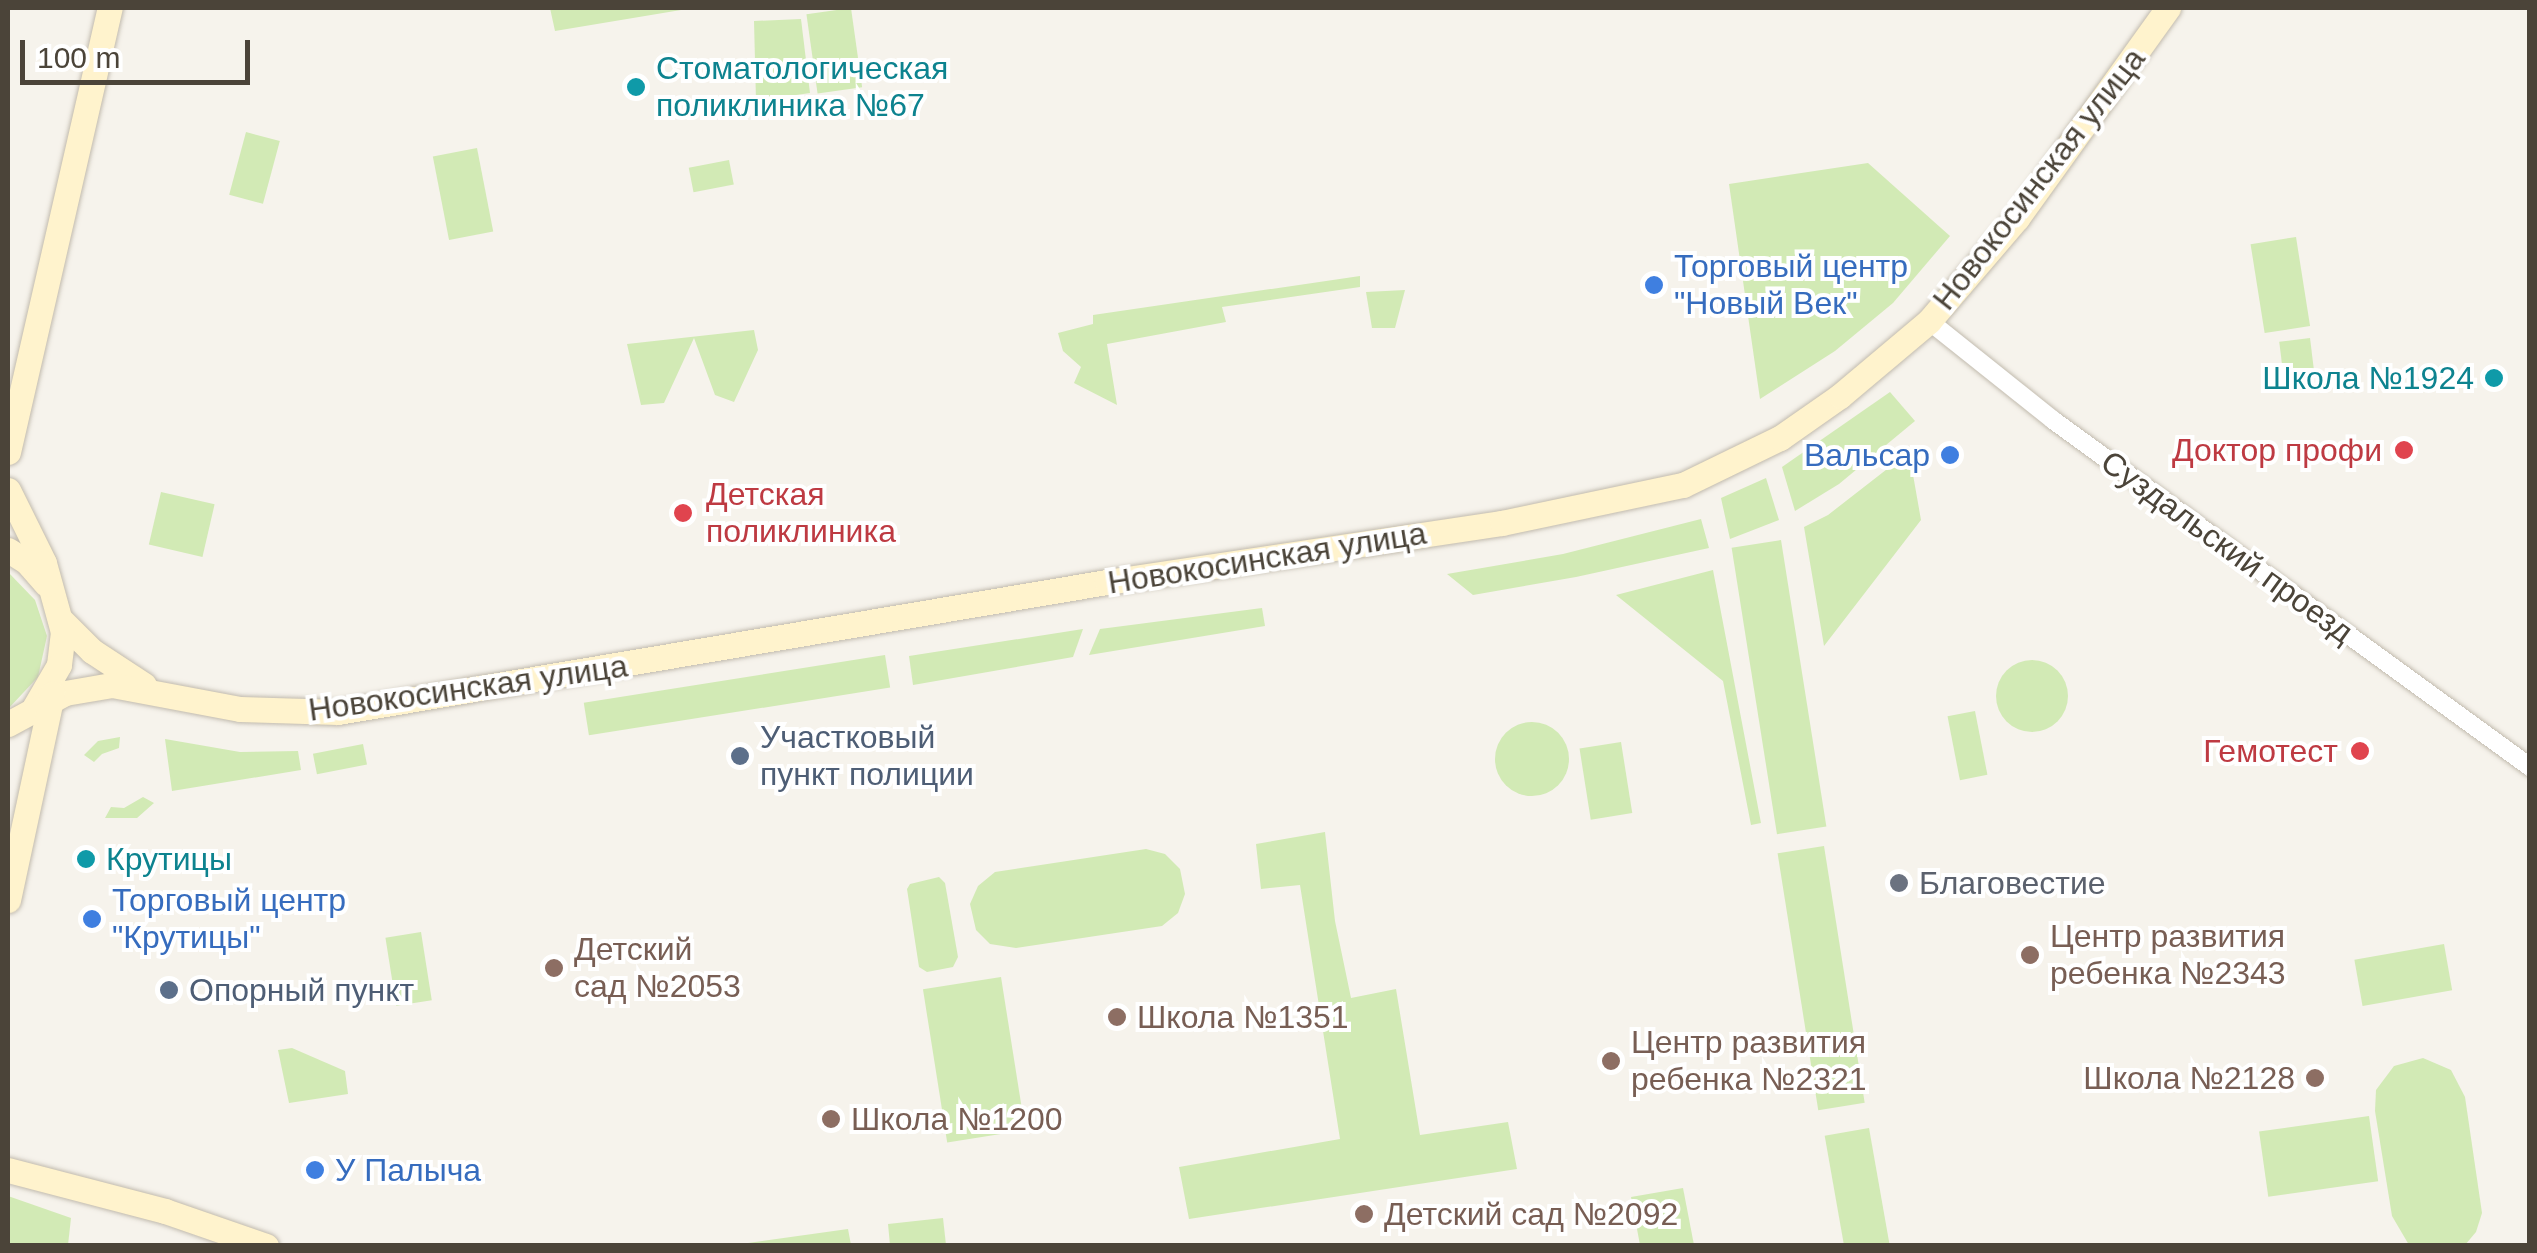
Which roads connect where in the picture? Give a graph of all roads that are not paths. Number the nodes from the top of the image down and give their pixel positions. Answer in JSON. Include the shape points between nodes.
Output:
{"nodes":[{"id":1,"x":110,"y":8,"type":"edge"},
{"id":2,"x":2168,"y":8,"type":"edge"},
{"id":3,"x":1929,"y":321,"type":"junction"},
{"id":4,"x":8,"y":452,"type":"edge"},
{"id":5,"x":8,"y":490,"type":"edge"},
{"id":6,"x":8,"y":550,"type":"edge"},
{"id":7,"x":58,"y":610,"type":"junction"},
{"id":8,"x":60,"y":665,"type":"junction"},
{"id":9,"x":167,"y":694,"type":"junction"},
{"id":10,"x":50,"y":701,"type":"junction"},
{"id":11,"x":10,"y":723,"type":"edge"},
{"id":12,"x":2530,"y":767,"type":"edge"},
{"id":13,"x":8,"y":900,"type":"edge"},
{"id":14,"x":8,"y":1170,"type":"edge"},
{"id":15,"x":266,"y":1246,"type":"edge"}],
"edges":[{"from":1,"to":4,"type":"street"},
{"from":2,"to":3,"type":"street","name":"Новокосинская улица","via":[[1995,247]]},
{"from":3,"to":9,"type":"street","name":"Новокосинская улица","via":[[1780,438],[1683,485],[1604,504],[338,712],[240,709]]},
{"from":3,"to":12,"type":"street","name":"Суздальский проезд","via":[[2066,430]]},
{"from":5,"to":7,"type":"street","via":[[39,551]]},
{"from":6,"to":7,"type":"street","via":[[40,574]]},
{"from":7,"to":8,"type":"street"},
{"from":7,"to":9,"type":"street","via":[[110,664]]},
{"from":8,"to":10,"type":"street"},
{"from":8,"to":11,"type":"street","via":[[37,704]]},
{"from":9,"to":10,"type":"street","via":[[95,686]]},
{"from":10,"to":11,"type":"street"},
{"from":10,"to":13,"type":"street"},
{"from":14,"to":15,"type":"street","via":[[165,1211]]}]}
